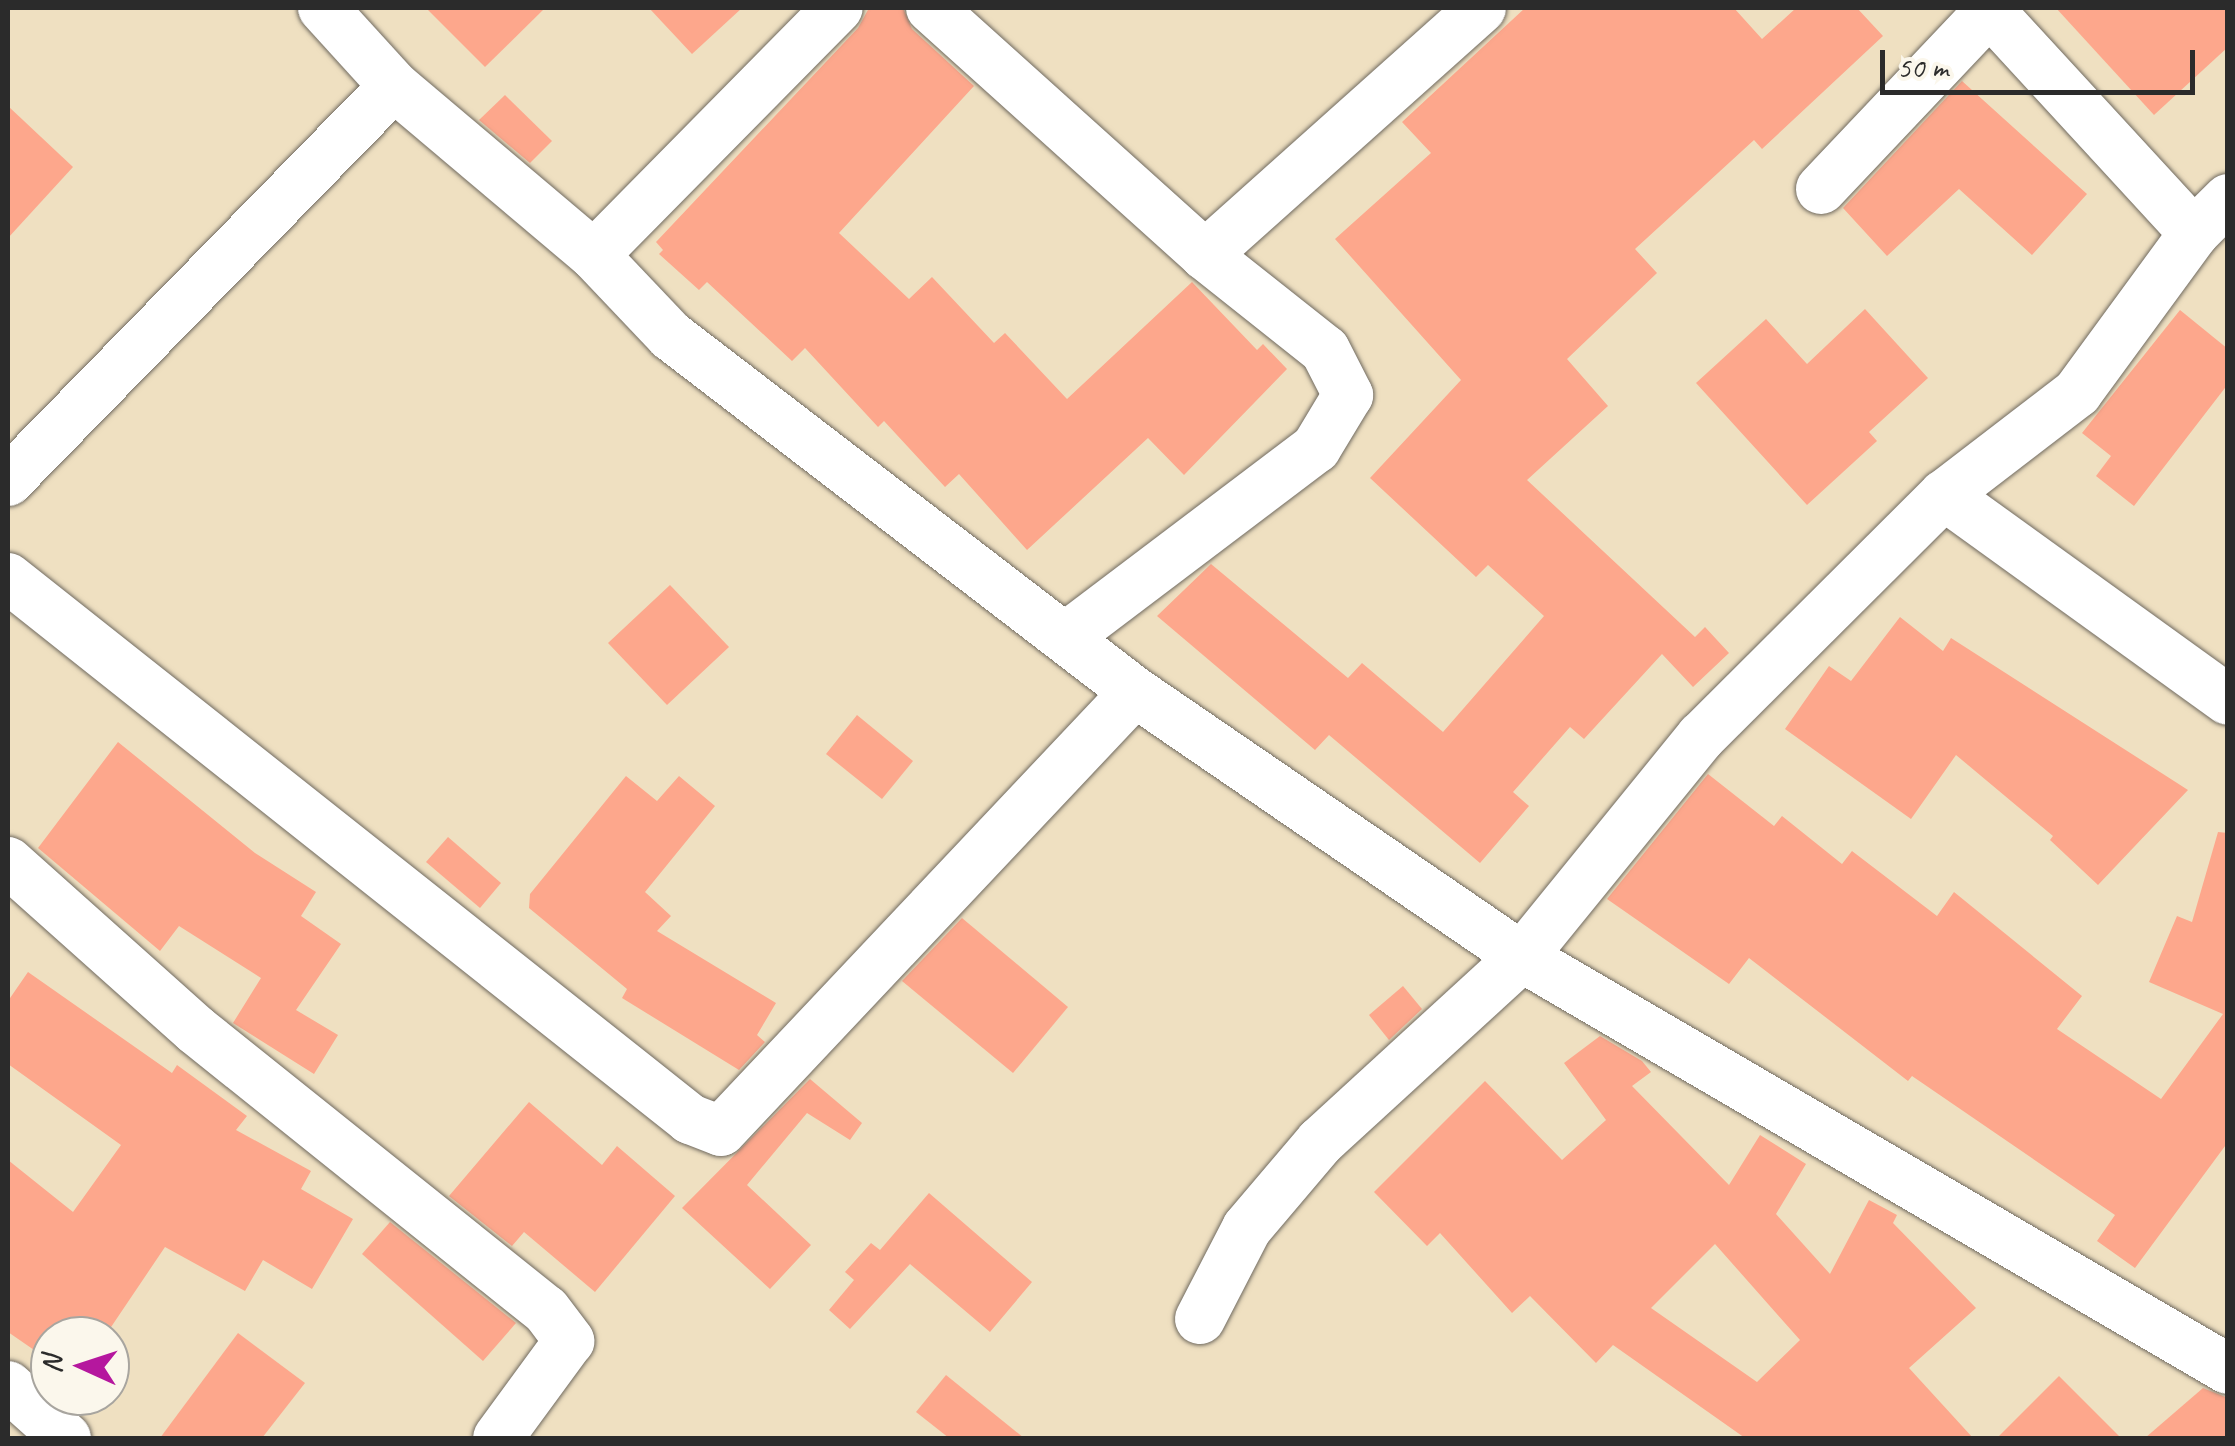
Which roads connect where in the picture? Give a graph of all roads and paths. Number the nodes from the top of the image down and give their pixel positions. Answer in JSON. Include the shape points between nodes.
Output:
{"nodes":[{"id":1,"x":323,"y":8,"type":"edge"},
{"id":2,"x":838,"y":8,"type":"edge"},
{"id":3,"x":931,"y":8,"type":"edge"},
{"id":4,"x":1480,"y":8,"type":"edge"},
{"id":5,"x":1989,"y":8,"type":"edge"},
{"id":6,"x":394,"y":86,"type":"junction"},
{"id":7,"x":1821,"y":189,"type":"dead end"},
{"id":8,"x":2211,"y":216,"type":"edge"},
{"id":9,"x":594,"y":255,"type":"junction"},
{"id":10,"x":1205,"y":255,"type":"junction"},
{"id":11,"x":8,"y":481,"type":"edge"},
{"id":12,"x":1944,"y":495,"type":"junction"},
{"id":13,"x":8,"y":578,"type":"edge"},
{"id":14,"x":1066,"y":637,"type":"junction"},
{"id":15,"x":1135,"y":692,"type":"junction"},
{"id":16,"x":2228,"y":700,"type":"edge"},
{"id":17,"x":8,"y":862,"type":"edge"},
{"id":18,"x":1522,"y":958,"type":"junction"},
{"id":19,"x":1200,"y":1319,"type":"dead end"},
{"id":20,"x":2228,"y":1368,"type":"edge"},
{"id":21,"x":8,"y":1386,"type":"edge"},
{"id":22,"x":66,"y":1438,"type":"edge"},
{"id":23,"x":498,"y":1438,"type":"edge"}],
"edges":[{"from":1,"to":6,"type":"street"},
{"from":2,"to":9,"type":"street"},
{"from":3,"to":10,"type":"street"},
{"from":4,"to":10,"type":"street"},
{"from":5,"to":7,"type":"street"},
{"from":5,"to":8,"type":"street"},
{"from":6,"to":9,"type":"street"},
{"from":6,"to":11,"type":"street"},
{"from":8,"to":12,"type":"street","via":[[2077,393]]},
{"from":9,"to":14,"type":"street","via":[[671,336]]},
{"from":10,"to":14,"type":"street","via":[[1325,350],[1348,396],[1316,448]]},
{"from":12,"to":16,"type":"street"},
{"from":12,"to":18,"type":"street","via":[[1702,738]]},
{"from":13,"to":15,"type":"street","via":[[690,1119],[721,1131]]},
{"from":14,"to":15,"type":"street"},
{"from":15,"to":18,"type":"street"},
{"from":17,"to":23,"type":"street","via":[[196,1030],[546,1310],[569,1341]]},
{"from":18,"to":19,"type":"street","via":[[1320,1142],[1247,1228]]},
{"from":18,"to":20,"type":"street"},
{"from":21,"to":22,"type":"street"}]}
